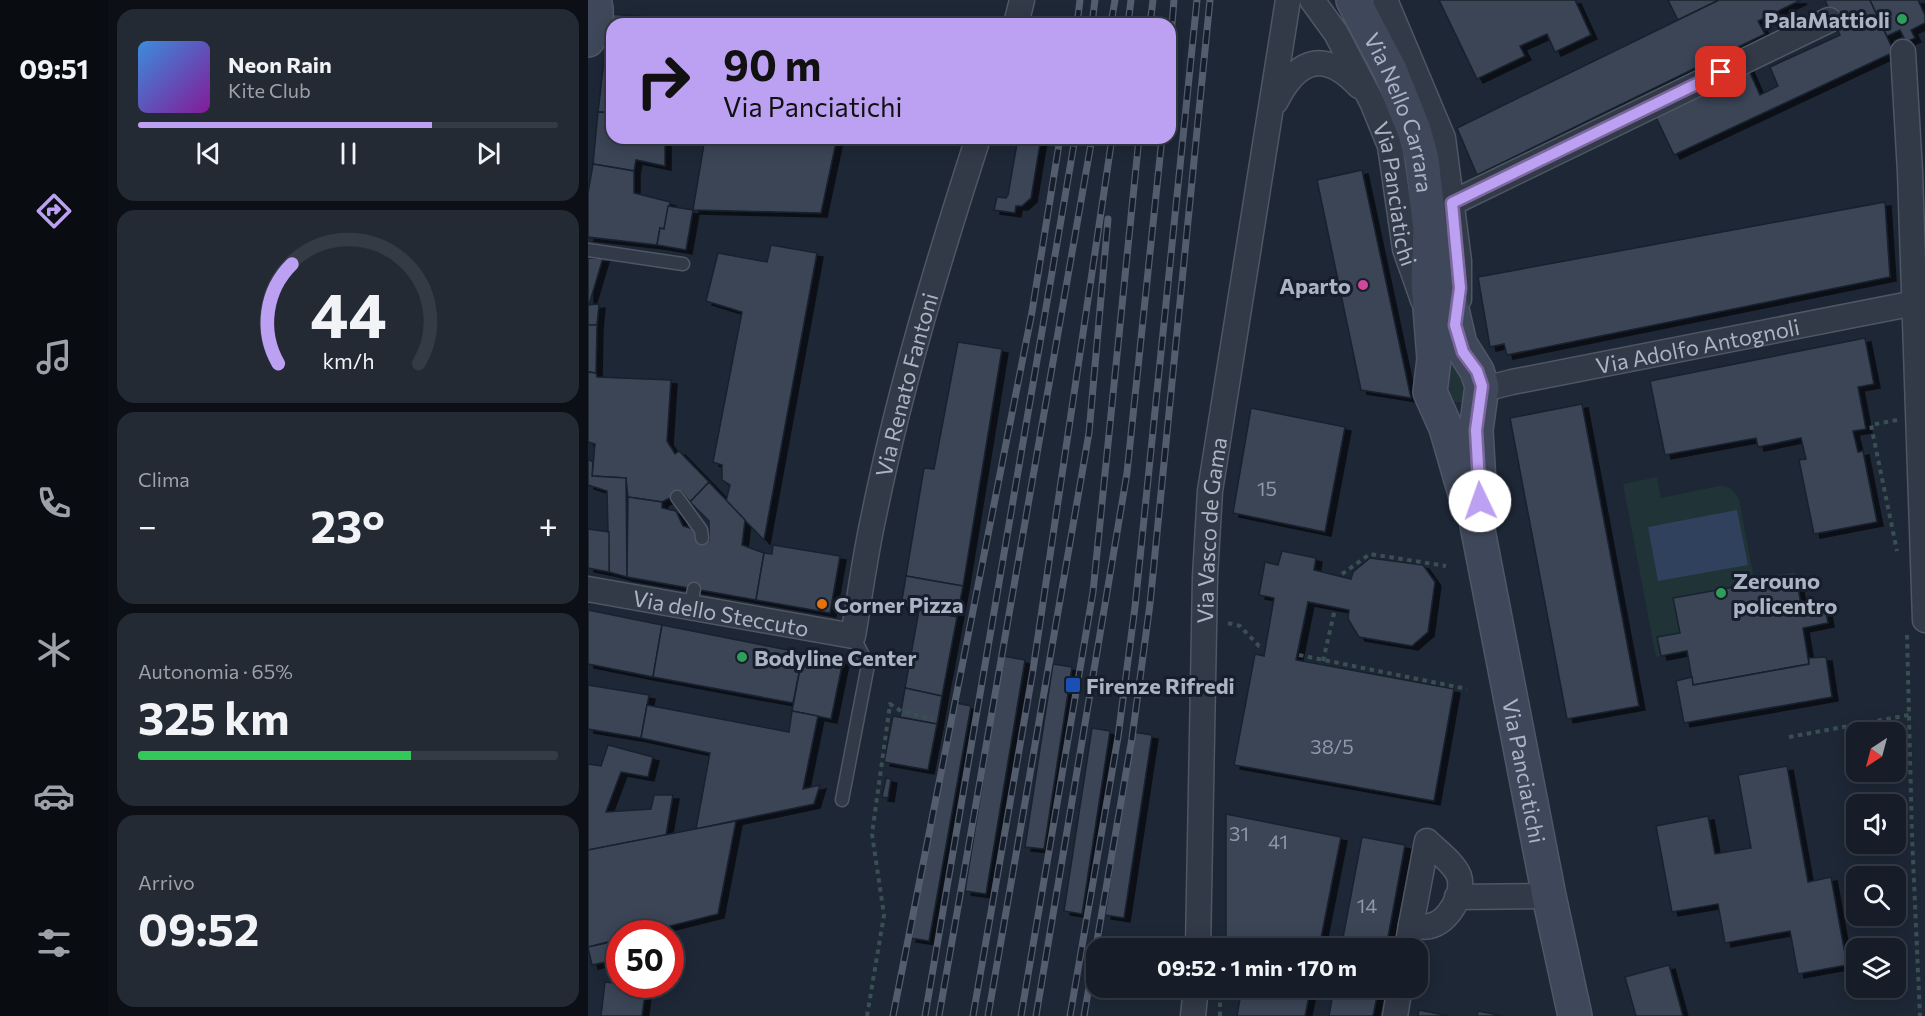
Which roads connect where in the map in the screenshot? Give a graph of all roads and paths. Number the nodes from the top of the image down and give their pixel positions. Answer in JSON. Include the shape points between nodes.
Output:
{"nodes":[{"id":1,"x":594,"y":0,"type":"edge"},
{"id":2,"x":1022,"y":0,"type":"edge"},
{"id":3,"x":1288,"y":0,"type":"edge"},
{"id":4,"x":1312,"y":0,"type":"edge"},
{"id":5,"x":1353,"y":0,"type":"edge"},
{"id":6,"x":1385,"y":0,"type":"edge"},
{"id":7,"x":1018,"y":18,"type":"edge"},
{"id":8,"x":1829,"y":20,"type":"dead end"},
{"id":9,"x":588,"y":40,"type":"edge"},
{"id":10,"x":1903,"y":52,"type":"dead end"},
{"id":11,"x":1372,"y":102,"type":"junction"},
{"id":12,"x":1269,"y":115,"type":"junction"},
{"id":13,"x":976,"y":144,"type":"edge"},
{"id":14,"x":1917,"y":170,"type":"edge"},
{"id":15,"x":1452,"y":203,"type":"junction"},
{"id":16,"x":588,"y":250,"type":"edge"},
{"id":17,"x":683,"y":264,"type":"dead end"},
{"id":18,"x":1914,"y":303,"type":"junction"},
{"id":19,"x":1920,"y":331,"type":"edge"},
{"id":20,"x":1444,"y":336,"type":"junction"},
{"id":21,"x":1482,"y":394,"type":"junction"},
{"id":22,"x":1433,"y":403,"type":"junction"},
{"id":23,"x":1897,"y":409,"type":"dead end"},
{"id":24,"x":677,"y":497,"type":"dead end"},
{"id":25,"x":1478,"y":525,"type":"junction"},
{"id":26,"x":702,"y":538,"type":"dead end"},
{"id":27,"x":1898,"y":558,"type":"dead end"},
{"id":28,"x":1446,"y":566,"type":"dead end"},
{"id":29,"x":1342,"y":574,"type":"dead end"},
{"id":30,"x":588,"y":589,"type":"edge"},
{"id":31,"x":1335,"y":609,"type":"dead end"},
{"id":32,"x":1218,"y":621,"type":"dead end"},
{"id":33,"x":1916,"y":624,"type":"edge"},
{"id":34,"x":853,"y":636,"type":"junction"},
{"id":35,"x":1263,"y":647,"type":"dead end"},
{"id":36,"x":1299,"y":655,"type":"dead end"},
{"id":37,"x":1323,"y":661,"type":"junction"},
{"id":38,"x":1467,"y":689,"type":"dead end"},
{"id":39,"x":1909,"y":715,"type":"junction"},
{"id":40,"x":934,"y":720,"type":"dead end"},
{"id":41,"x":1789,"y":737,"type":"dead end"},
{"id":42,"x":842,"y":800,"type":"dead end"},
{"id":43,"x":1549,"y":896,"type":"junction"},
{"id":44,"x":1458,"y":897,"type":"junction"},
{"id":45,"x":1409,"y":936,"type":"edge"},
{"id":46,"x":1198,"y":938,"type":"edge"},
{"id":47,"x":1195,"y":998,"type":"edge"},
{"id":48,"x":1398,"y":998,"type":"edge"},
{"id":49,"x":867,"y":1016,"type":"edge"},
{"id":50,"x":1193,"y":1016,"type":"edge"},
{"id":51,"x":1395,"y":1016,"type":"edge"},
{"id":52,"x":1575,"y":1016,"type":"edge"},
{"id":53,"x":1920,"y":1016,"type":"edge"}],
"edges":[{"from":1,"to":9,"type":"main road","via":[[595,27]]},
{"from":2,"to":7,"type":"street"},
{"from":3,"to":12,"type":"street","name":"Via Vasco de Gama"},
{"from":4,"to":11,"type":"street","name":"Via Panciatichi","via":[[1336,33]]},
{"from":5,"to":20,"type":"main road","name":"Via Nello Carrara","via":[[1380,50],[1414,130],[1430,230],[1428,282]]},
{"from":6,"to":15,"type":"street","name":"Via Panciatichi","via":[[1438,124]]},
{"from":8,"to":15,"type":"street"},
{"from":10,"to":14,"type":"street"},
{"from":11,"to":12,"type":"street","name":"Via Vasco de Gama","via":[[1346,72],[1322,63],[1294,73]]},
{"from":11,"to":20,"type":"street","name":"Via Panciatichi","via":[[1390,146],[1405,249],[1421,293]]},
{"from":12,"to":46,"type":"street","name":"Via Vasco de Gama","via":[[1210,491]]},
{"from":13,"to":34,"type":"street","name":"Via Renato Fantoni","via":[[894,424],[873,516]]},
{"from":14,"to":18,"type":"street"},
{"from":15,"to":20,"type":"street","name":"Via Panciatichi","via":[[1459,303]]},
{"from":16,"to":17,"type":"lane"},
{"from":18,"to":19,"type":"street"},
{"from":18,"to":21,"type":"street","name":"Via Adolfo Antognoli","via":[[1512,381]]},
{"from":19,"to":33,"type":"street"},
{"from":20,"to":21,"type":"main road","name":"Via Panciatichi","via":[[1463,352],[1479,376]]},
{"from":20,"to":22,"type":"main road","name":"Via Panciatichi","via":[[1429,387]]},
{"from":21,"to":22,"type":"main road","via":[[1473,407],[1461,413],[1448,413]]},
{"from":21,"to":25,"type":"main road","name":"Via Panciatichi","via":[[1476,430]]},
{"from":22,"to":25,"type":"main road","name":"Via Panciatichi","via":[[1446,428],[1459,480]]},
{"from":23,"to":27,"type":"path","via":[[1898,419],[1871,424]]},
{"from":24,"to":26,"type":"lane","via":[[702,530]]},
{"from":25,"to":43,"type":"main road","name":"Via Panciatichi"},
{"from":28,"to":29,"type":"path","via":[[1370,554]]},
{"from":30,"to":34,"type":"street","name":"Via dello Steccuto","via":[[692,597]]},
{"from":31,"to":37,"type":"path"},
{"from":32,"to":35,"type":"path","via":[[1240,626]]},
{"from":33,"to":39,"type":"path"},
{"from":34,"to":42,"type":"lane","via":[[868,666]]},
{"from":36,"to":37,"type":"path"},
{"from":37,"to":38,"type":"path"},
{"from":39,"to":41,"type":"path"},
{"from":39,"to":53,"type":"path"},
{"from":40,"to":49,"type":"path","via":[[890,704],[872,834],[884,915]]},
{"from":43,"to":44,"type":"street"},
{"from":43,"to":52,"type":"main road","name":"Via Panciatichi"},
{"from":44,"to":45,"type":"street","via":[[1440,922]]},
{"from":44,"to":45,"type":"street","via":[[1457,872],[1427,841]]},
{"from":47,"to":50,"type":"street"},
{"from":48,"to":51,"type":"street"}]}
